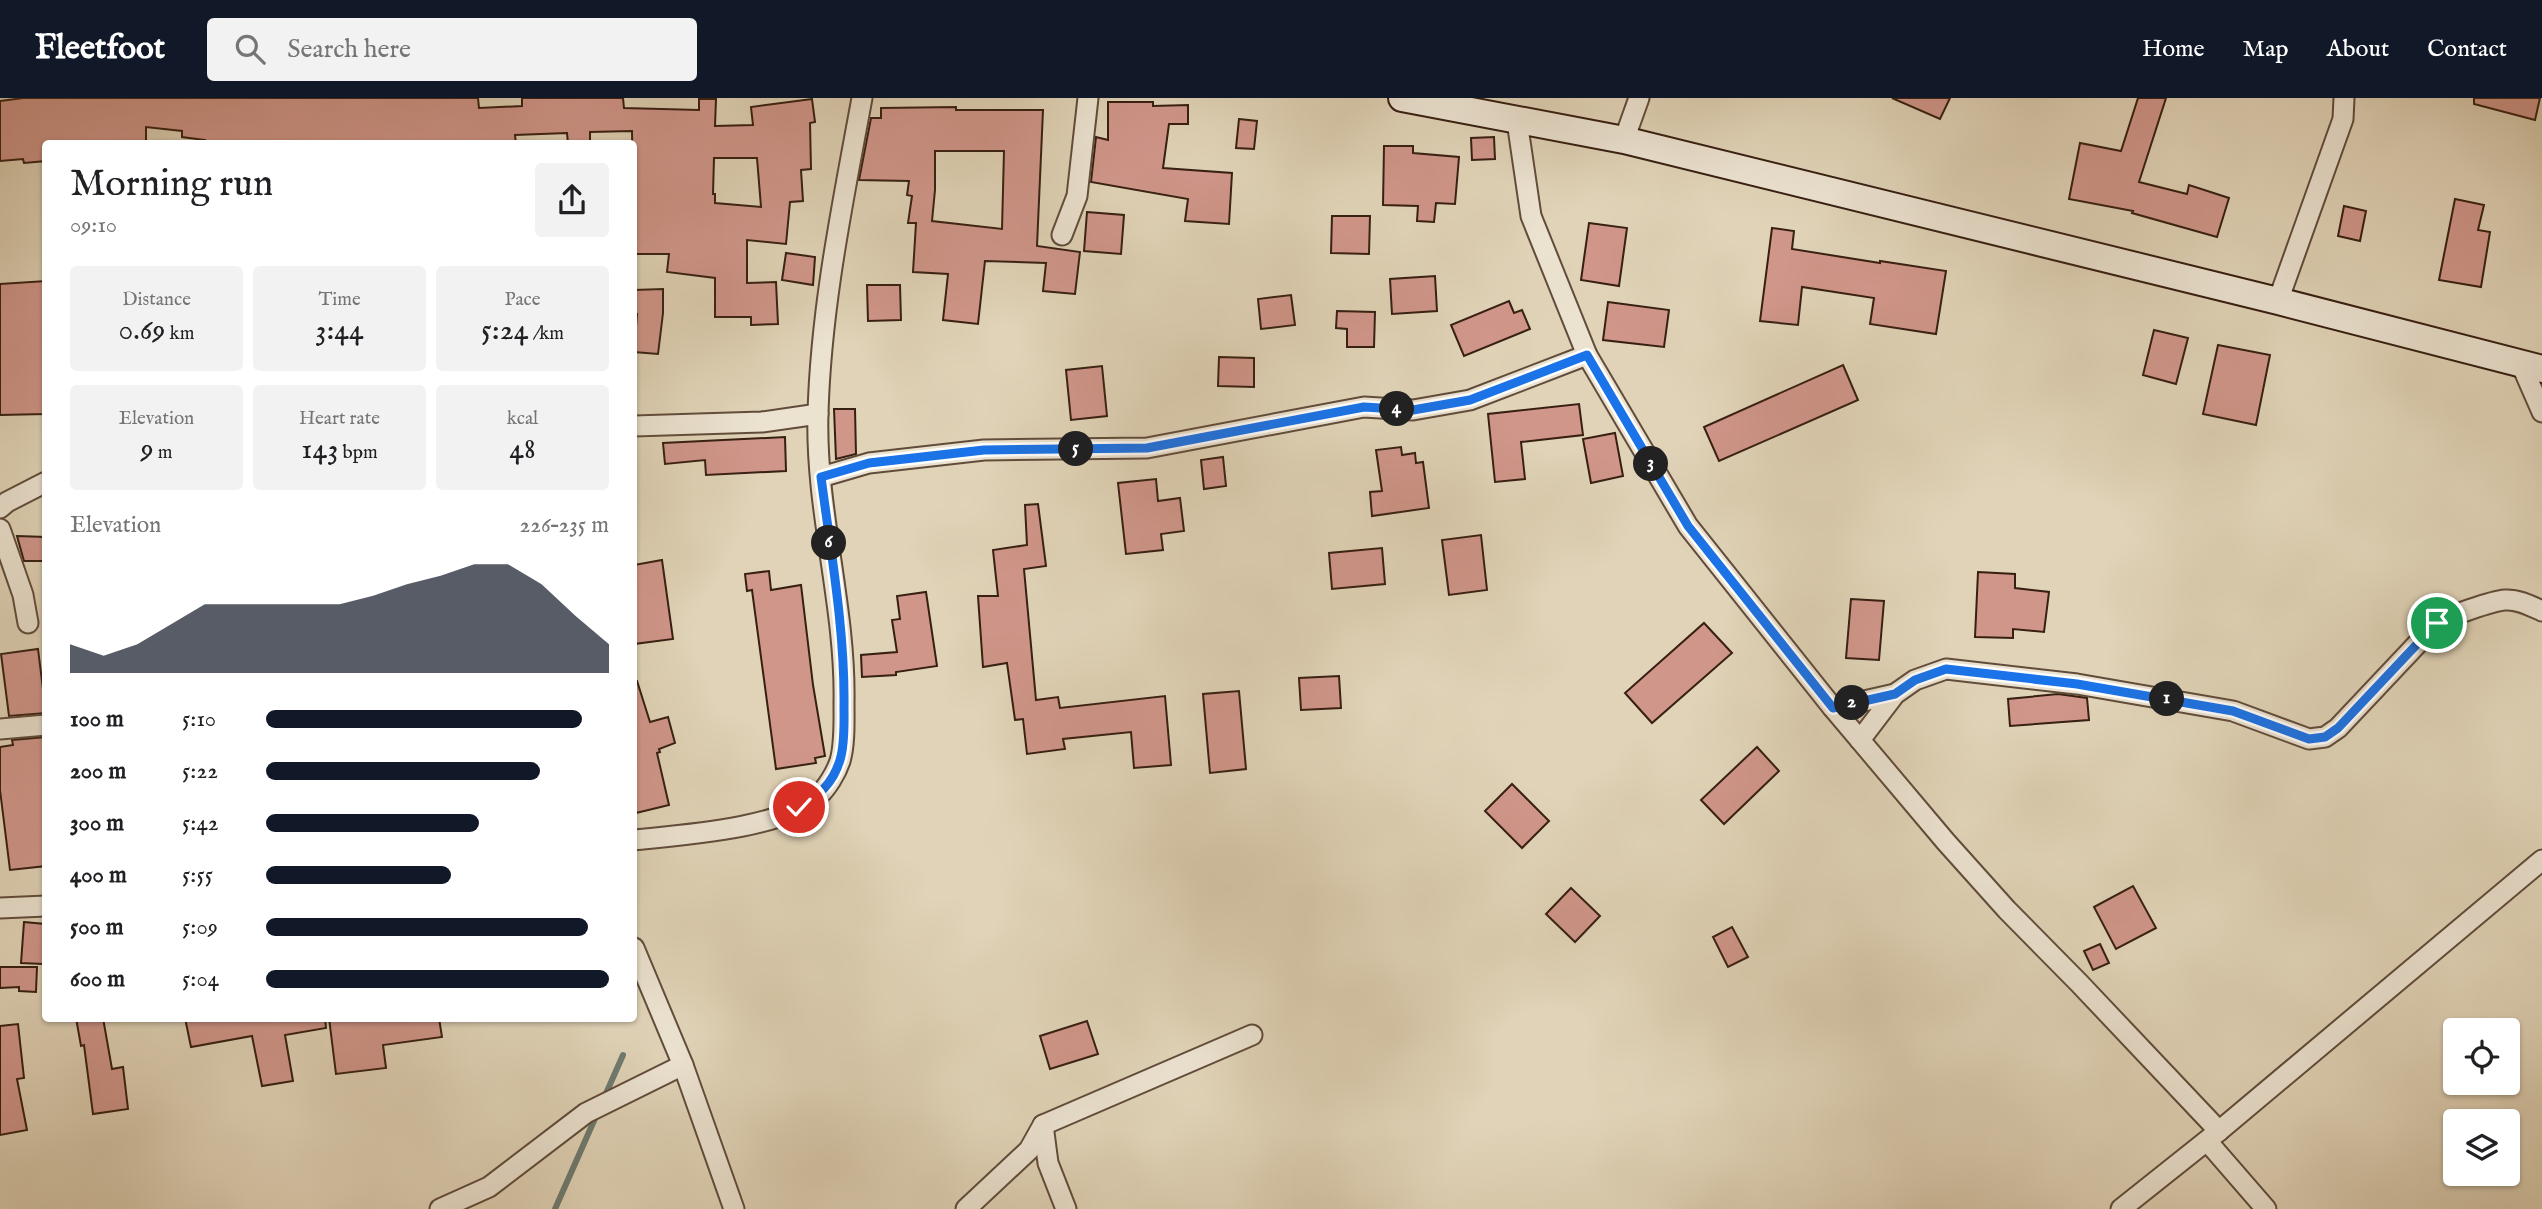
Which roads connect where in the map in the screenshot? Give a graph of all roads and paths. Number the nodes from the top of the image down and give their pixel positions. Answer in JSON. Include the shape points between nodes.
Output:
{"nodes":[{"id":1,"x":862,"y":98,"type":"edge"},
{"id":2,"x":1088,"y":98,"type":"edge"},
{"id":3,"x":1402,"y":98,"type":"edge"},
{"id":4,"x":1639,"y":98,"type":"edge"},
{"id":5,"x":2344,"y":98,"type":"edge"},
{"id":6,"x":1517,"y":121,"type":"junction"},
{"id":7,"x":1624,"y":140,"type":"junction"},
{"id":8,"x":1062,"y":235,"type":"dead end"},
{"id":9,"x":2278,"y":301,"type":"junction"},
{"id":10,"x":1587,"y":355,"type":"junction"},
{"id":11,"x":2531,"y":367,"type":"edge"},
{"id":12,"x":2542,"y":412,"type":"edge"},
{"id":13,"x":818,"y":414,"type":"junction"},
{"id":14,"x":637,"y":426,"type":"edge"},
{"id":15,"x":821,"y":477,"type":"junction"},
{"id":16,"x":42,"y":484,"type":"edge"},
{"id":17,"x":0,"y":508,"type":"edge"},
{"id":18,"x":0,"y":529,"type":"edge"},
{"id":19,"x":2542,"y":611,"type":"edge"},
{"id":20,"x":28,"y":623,"type":"dead end"},
{"id":21,"x":1895,"y":694,"type":"junction"},
{"id":22,"x":1833,"y":708,"type":"junction"},
{"id":23,"x":42,"y":725,"type":"edge"},
{"id":24,"x":0,"y":729,"type":"edge"},
{"id":25,"x":1860,"y":740,"type":"junction"},
{"id":26,"x":637,"y":840,"type":"edge"},
{"id":27,"x":2542,"y":860,"type":"edge"},
{"id":28,"x":42,"y":906,"type":"edge"},
{"id":29,"x":0,"y":908,"type":"edge"},
{"id":30,"x":637,"y":955,"type":"edge"},
{"id":31,"x":1252,"y":1035,"type":"dead end"},
{"id":32,"x":683,"y":1065,"type":"junction"},
{"id":33,"x":1043,"y":1125,"type":"junction"},
{"id":34,"x":2213,"y":1136,"type":"junction"},
{"id":35,"x":440,"y":1209,"type":"edge"},
{"id":36,"x":734,"y":1209,"type":"edge"},
{"id":37,"x":966,"y":1209,"type":"edge"},
{"id":38,"x":1066,"y":1209,"type":"edge"},
{"id":39,"x":2121,"y":1209,"type":"edge"},
{"id":40,"x":2266,"y":1209,"type":"edge"}],
"edges":[{"from":1,"to":13,"type":"street","via":[[830,273]]},
{"from":2,"to":8,"type":"street","via":[[1077,196]]},
{"from":3,"to":6,"type":"main road"},
{"from":4,"to":7,"type":"street"},
{"from":5,"to":9,"type":"street","via":[[2343,119]]},
{"from":6,"to":7,"type":"main road"},
{"from":6,"to":10,"type":"street","via":[[1531,216]]},
{"from":7,"to":9,"type":"main road"},
{"from":9,"to":11,"type":"main road"},
{"from":10,"to":15,"type":"street","via":[[1470,400],[1413,410],[1364,407],[1147,448],[984,450],[869,463]]},
{"from":10,"to":22,"type":"street","via":[[1688,526]]},
{"from":11,"to":12,"type":"street"},
{"from":13,"to":14,"type":"street","via":[[762,422]]},
{"from":13,"to":15,"type":"street"},
{"from":15,"to":26,"type":"street","via":[[845,664],[841,759],[832,777],[817,797],[772,819]]},
{"from":16,"to":17,"type":"street"},
{"from":18,"to":20,"type":"street"},
{"from":19,"to":21,"type":"street","via":[[2505,600],[2437,623],[2325,737],[2309,739],[2233,711],[2077,684],[1946,669],[1915,680]]},
{"from":21,"to":22,"type":"street"},
{"from":21,"to":25,"type":"street"},
{"from":22,"to":25,"type":"street"},
{"from":23,"to":24,"type":"street"},
{"from":25,"to":34,"type":"street","via":[[2007,910],[2133,1039]]},
{"from":27,"to":34,"type":"street"},
{"from":28,"to":29,"type":"street"},
{"from":30,"to":32,"type":"street"},
{"from":31,"to":33,"type":"street"},
{"from":32,"to":35,"type":"street","via":[[586,1113],[489,1187]]},
{"from":32,"to":36,"type":"street"},
{"from":33,"to":37,"type":"street","via":[[1029,1150]]},
{"from":33,"to":38,"type":"street","via":[[1048,1163]]},
{"from":34,"to":39,"type":"street"},
{"from":34,"to":40,"type":"street"}]}
